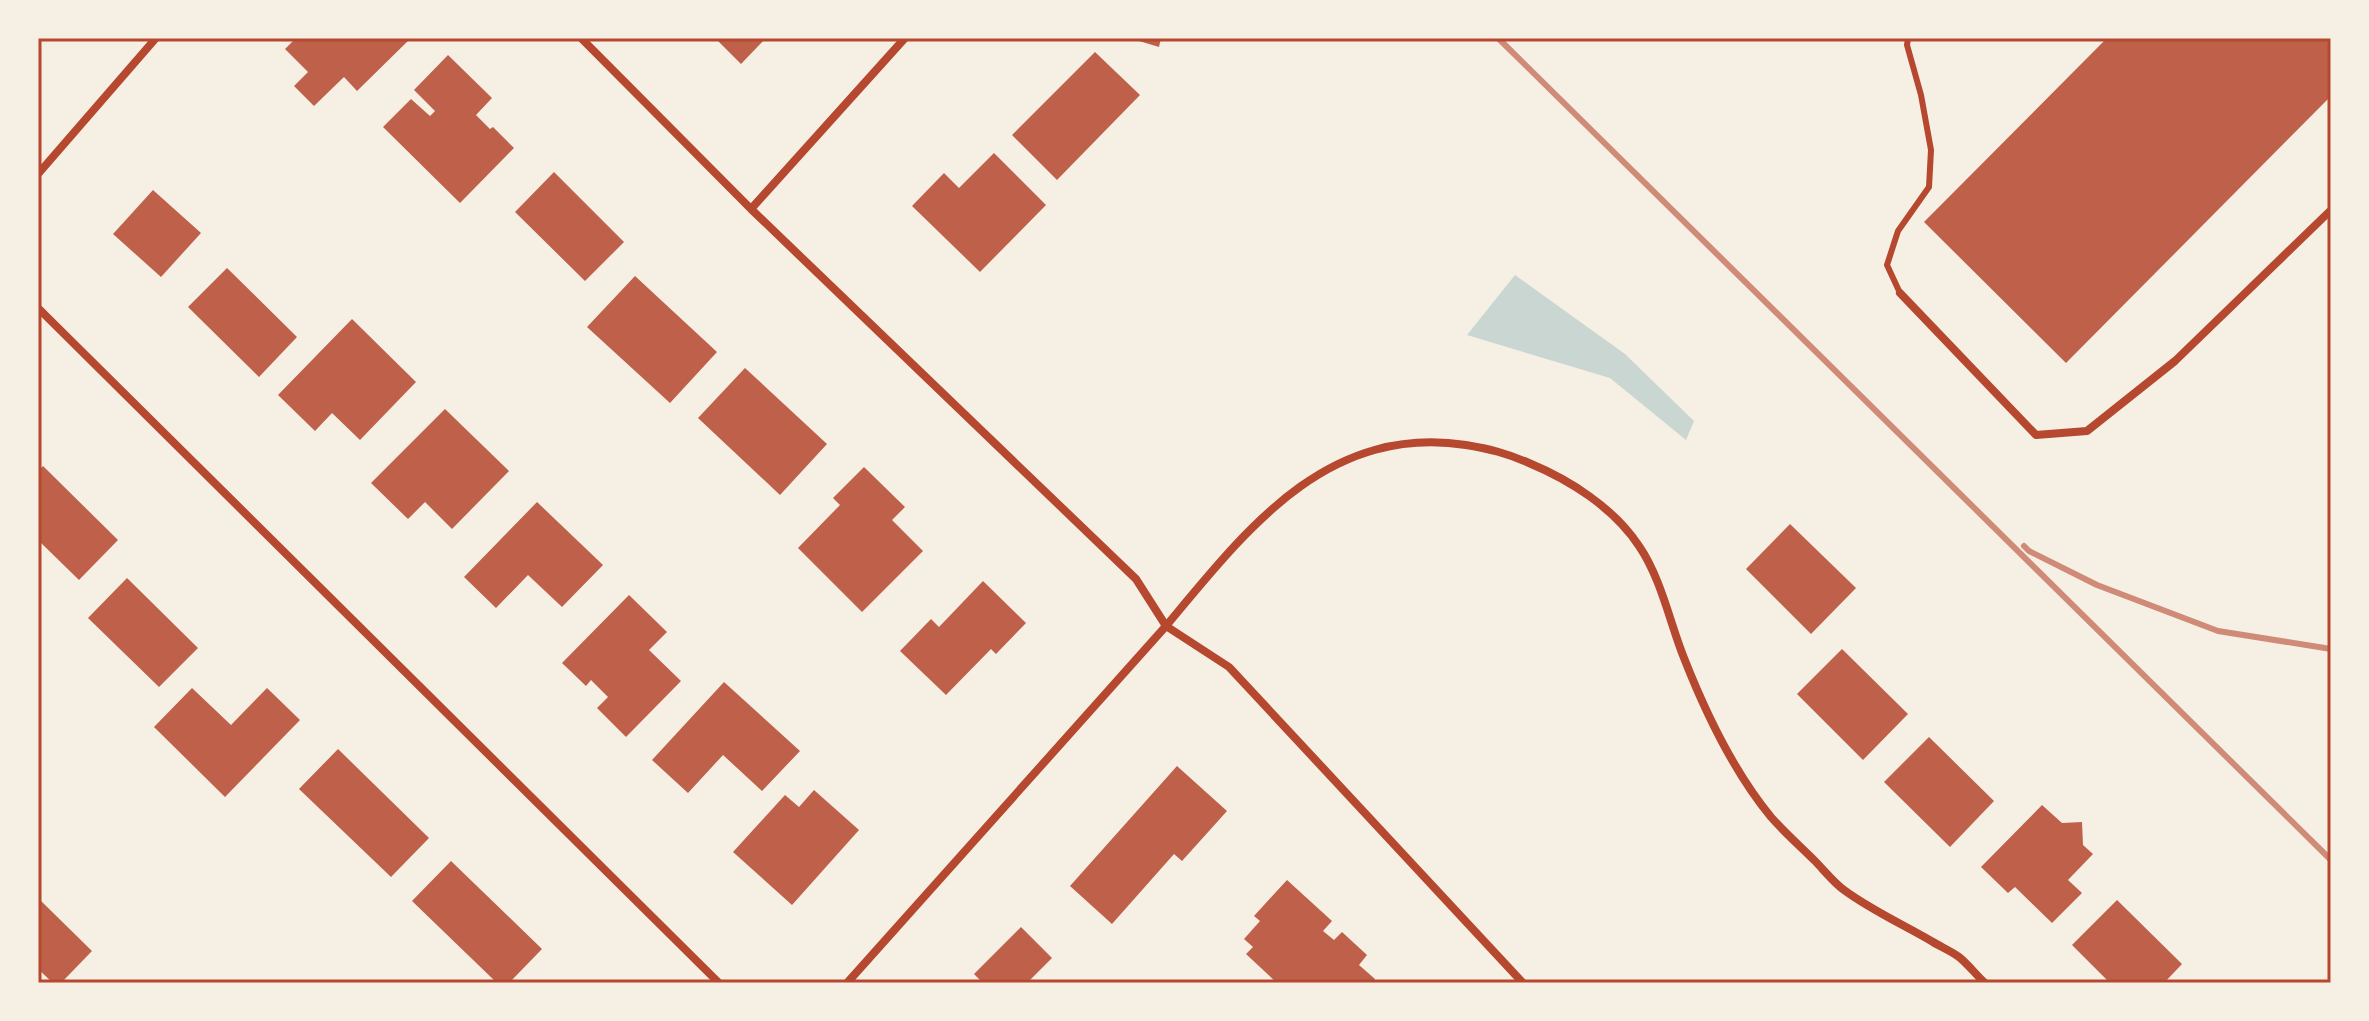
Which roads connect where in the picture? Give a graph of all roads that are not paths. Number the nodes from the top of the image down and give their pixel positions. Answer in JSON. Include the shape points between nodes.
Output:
{"nodes":[{"id":1,"x":156,"y":38,"type":"edge"},
{"id":2,"x":581,"y":38,"type":"edge"},
{"id":3,"x":905,"y":38,"type":"edge"},
{"id":4,"x":1908,"y":38,"type":"edge"},
{"id":5,"x":38,"y":174,"type":"edge"},
{"id":6,"x":751,"y":209,"type":"junction"},
{"id":7,"x":2331,"y":210,"type":"edge"},
{"id":8,"x":1900,"y":293,"type":"joint"},
{"id":9,"x":38,"y":308,"type":"edge"},
{"id":10,"x":1166,"y":626,"type":"junction"},
{"id":11,"x":719,"y":983,"type":"edge"},
{"id":12,"x":847,"y":983,"type":"edge"},
{"id":13,"x":1523,"y":983,"type":"edge"},
{"id":14,"x":1985,"y":983,"type":"edge"}],
"edges":[{"from":1,"to":5,"type":"street"},
{"from":2,"to":6,"type":"street"},
{"from":3,"to":6,"type":"street"},
{"from":4,"to":8,"type":"lane","via":[[1931,150],[1929,187],[1898,231],[1887,265]]},
{"from":6,"to":10,"type":"street","via":[[1136,579]]},
{"from":7,"to":8,"type":"street","via":[[2175,361],[2087,431],[2036,435]]},
{"from":9,"to":11,"type":"street"},
{"from":10,"to":12,"type":"street"},
{"from":10,"to":13,"type":"street","via":[[1229,667]]},
{"from":10,"to":14,"type":"street","via":[[1276,504],[1343,461],[1418,441],[1503,451],[1584,493],[1640,547],[1714,724],[1740,776],[1772,818],[1843,889],[1959,957]]}]}
